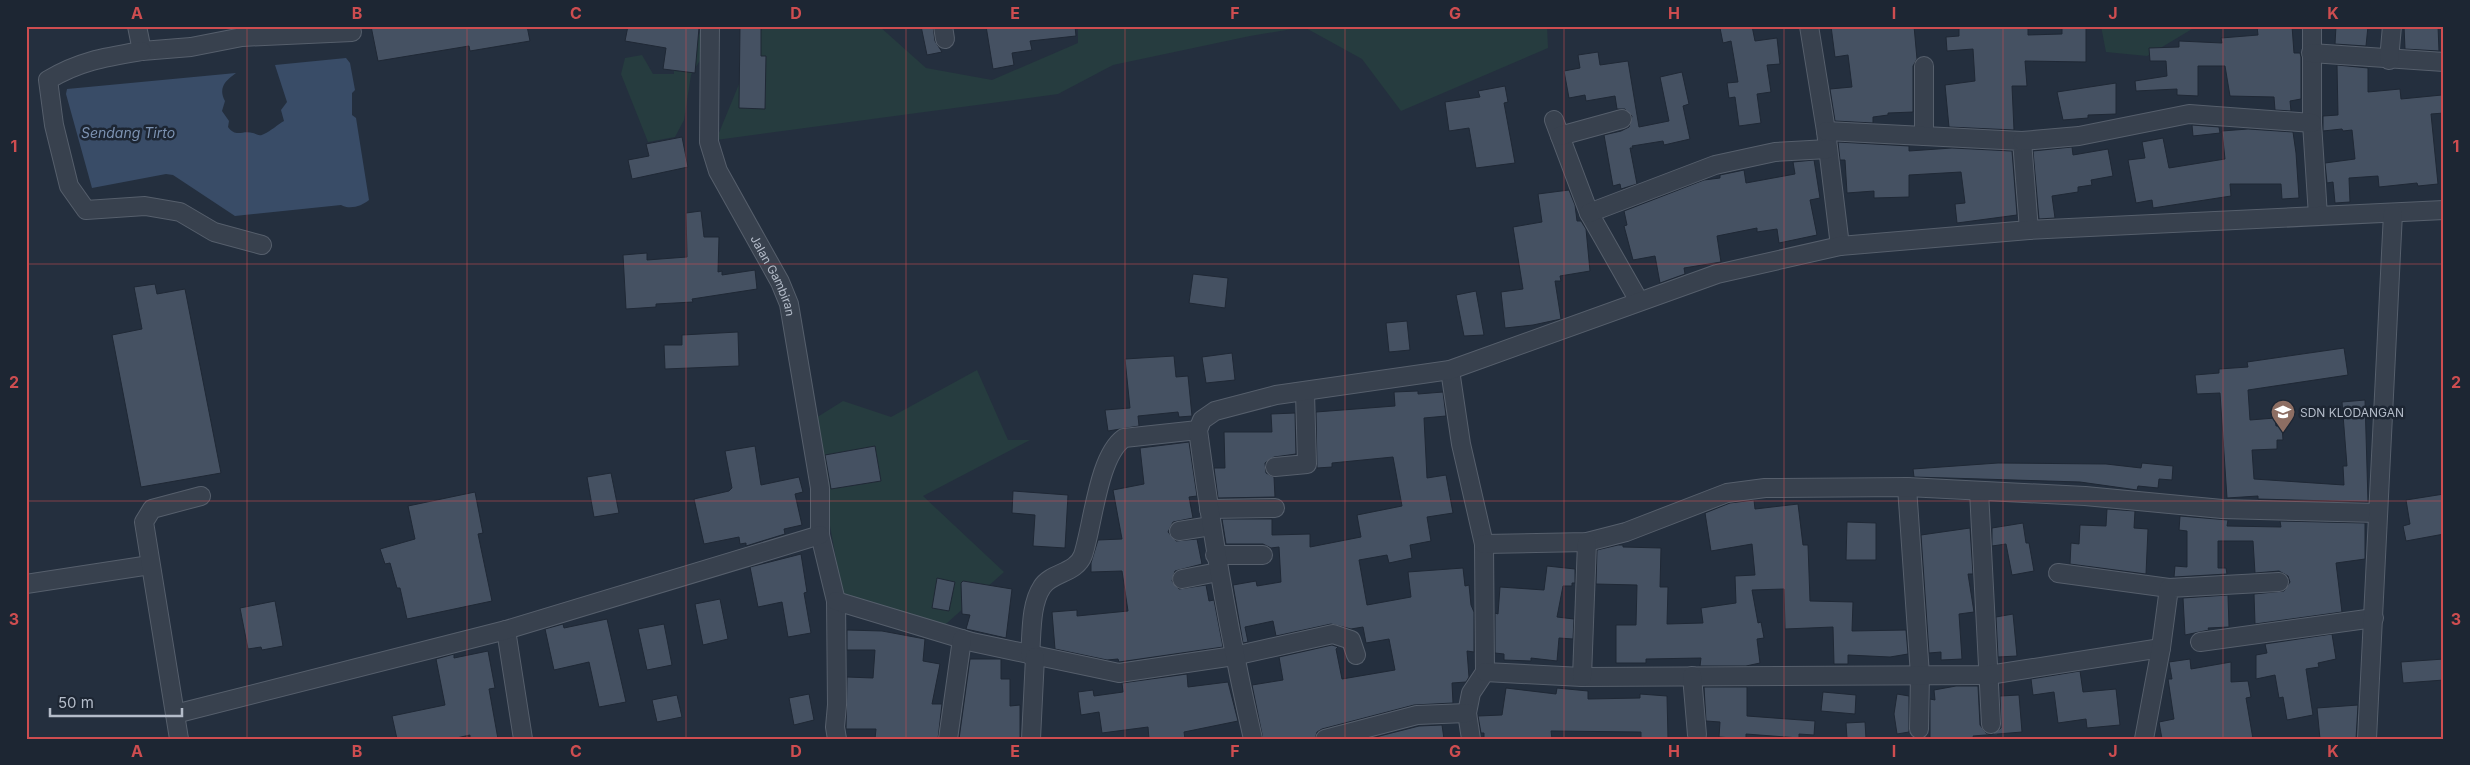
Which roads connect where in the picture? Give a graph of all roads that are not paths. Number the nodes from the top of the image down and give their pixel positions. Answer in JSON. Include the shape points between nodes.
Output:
{"nodes":[{"id":1,"x":137,"y":26,"type":"edge"},
{"id":2,"x":710,"y":26,"type":"edge"},
{"id":3,"x":1808,"y":26,"type":"edge"},
{"id":4,"x":2312,"y":26,"type":"edge"},
{"id":5,"x":2392,"y":26,"type":"edge"},
{"id":6,"x":352,"y":32,"type":"dead end"},
{"id":7,"x":142,"y":51,"type":"junction"},
{"id":8,"x":2311,"y":53,"type":"junction"},
{"id":9,"x":2389,"y":60,"type":"junction"},
{"id":10,"x":2444,"y":62,"type":"edge"},
{"id":11,"x":1924,"y":66,"type":"dead end"},
{"id":12,"x":1622,"y":118,"type":"dead end"},
{"id":13,"x":2312,"y":123,"type":"junction"},
{"id":14,"x":1924,"y":136,"type":"junction"},
{"id":15,"x":1827,"y":140,"type":"junction"},
{"id":16,"x":2022,"y":141,"type":"junction"},
{"id":17,"x":2444,"y":210,"type":"edge"},
{"id":18,"x":1589,"y":212,"type":"junction"},
{"id":19,"x":2393,"y":214,"type":"junction"},
{"id":20,"x":2318,"y":216,"type":"junction"},
{"id":21,"x":2029,"y":230,"type":"junction"},
{"id":22,"x":262,"y":244,"type":"dead end"},
{"id":23,"x":1840,"y":246,"type":"junction"},
{"id":24,"x":1639,"y":301,"type":"junction"},
{"id":25,"x":1450,"y":370,"type":"junction"},
{"id":26,"x":1305,"y":393,"type":"junction"},
{"id":27,"x":1198,"y":430,"type":"junction"},
{"id":28,"x":1275,"y":467,"type":"dead end"},
{"id":29,"x":1907,"y":487,"type":"junction"},
{"id":30,"x":1978,"y":491,"type":"junction"},
{"id":31,"x":201,"y":496,"type":"dead end"},
{"id":32,"x":1275,"y":508,"type":"dead end"},
{"id":33,"x":2378,"y":513,"type":"junction"},
{"id":34,"x":1210,"y":517,"type":"junction"},
{"id":35,"x":1179,"y":531,"type":"dead end"},
{"id":36,"x":820,"y":535,"type":"junction"},
{"id":37,"x":1587,"y":542,"type":"junction"},
{"id":38,"x":1484,"y":544,"type":"junction"},
{"id":39,"x":1263,"y":555,"type":"dead end"},
{"id":40,"x":1217,"y":564,"type":"junction"},
{"id":41,"x":150,"y":565,"type":"junction"},
{"id":42,"x":2058,"y":573,"type":"dead end"},
{"id":43,"x":1182,"y":579,"type":"dead end"},
{"id":44,"x":2279,"y":582,"type":"dead end"},
{"id":45,"x":26,"y":584,"type":"edge"},
{"id":46,"x":2169,"y":588,"type":"junction"},
{"id":47,"x":836,"y":601,"type":"junction"},
{"id":48,"x":2374,"y":618,"type":"junction"},
{"id":49,"x":506,"y":630,"type":"junction"},
{"id":50,"x":962,"y":639,"type":"junction"},
{"id":51,"x":2200,"y":642,"type":"dead end"},
{"id":52,"x":2161,"y":648,"type":"junction"},
{"id":53,"x":1032,"y":656,"type":"junction"},
{"id":54,"x":1234,"y":656,"type":"junction"},
{"id":55,"x":1356,"y":656,"type":"dead end"},
{"id":56,"x":1485,"y":672,"type":"junction"},
{"id":57,"x":1920,"y":675,"type":"junction"},
{"id":58,"x":1989,"y":675,"type":"junction"},
{"id":59,"x":1692,"y":676,"type":"junction"},
{"id":60,"x":1582,"y":677,"type":"junction"},
{"id":61,"x":1468,"y":713,"type":"junction"},
{"id":62,"x":175,"y":714,"type":"junction"},
{"id":63,"x":1991,"y":724,"type":"dead end"},
{"id":64,"x":1919,"y":729,"type":"dead end"},
{"id":65,"x":1697,"y":735,"type":"dead end"},
{"id":66,"x":179,"y":739,"type":"edge"},
{"id":67,"x":523,"y":739,"type":"edge"},
{"id":68,"x":837,"y":739,"type":"edge"},
{"id":69,"x":948,"y":739,"type":"edge"},
{"id":70,"x":1031,"y":739,"type":"edge"},
{"id":71,"x":1253,"y":739,"type":"edge"},
{"id":72,"x":1325,"y":739,"type":"edge"},
{"id":73,"x":1471,"y":739,"type":"edge"},
{"id":74,"x":2144,"y":739,"type":"edge"},
{"id":75,"x":2367,"y":739,"type":"edge"}],
"edges":[{"from":1,"to":7,"type":"street"},
{"from":2,"to":36,"type":"street","name":"Jalan Gambiran","via":[[709,142],[718,171],[789,304],[820,488]]},
{"from":3,"to":15,"type":"street"},
{"from":4,"to":8,"type":"street"},
{"from":5,"to":9,"type":"street"},
{"from":6,"to":7,"type":"street","via":[[242,37],[191,47]]},
{"from":7,"to":22,"type":"street","via":[[93,59],[48,80],[54,125],[69,186],[86,210],[144,206],[180,212],[214,232]]},
{"from":8,"to":9,"type":"street"},
{"from":8,"to":13,"type":"street"},
{"from":9,"to":10,"type":"street"},
{"from":11,"to":14,"type":"street"},
{"from":12,"to":18,"type":"street","via":[[1557,128]]},
{"from":13,"to":16,"type":"street","via":[[2189,114],[2080,136]]},
{"from":13,"to":20,"type":"street"},
{"from":14,"to":15,"type":"street"},
{"from":14,"to":16,"type":"street"},
{"from":15,"to":18,"type":"street","via":[[1714,165]]},
{"from":15,"to":23,"type":"street"},
{"from":16,"to":21,"type":"street"},
{"from":17,"to":19,"type":"street"},
{"from":18,"to":24,"type":"street"},
{"from":19,"to":20,"type":"street"},
{"from":19,"to":33,"type":"street"},
{"from":20,"to":21,"type":"street"},
{"from":21,"to":23,"type":"street"},
{"from":23,"to":24,"type":"street","via":[[1717,274]]},
{"from":24,"to":25,"type":"street"},
{"from":25,"to":26,"type":"street"},
{"from":25,"to":38,"type":"street","via":[[1461,444]]},
{"from":26,"to":27,"type":"street","via":[[1276,395],[1215,411],[1202,420]]},
{"from":26,"to":28,"type":"street","via":[[1307,464]]},
{"from":27,"to":34,"type":"street"},
{"from":27,"to":53,"type":"street","via":[[1124,438],[1116,444],[1100,485],[1082,557],[1071,569],[1049,580],[1039,594]]},
{"from":29,"to":30,"type":"street"},
{"from":29,"to":37,"type":"street","via":[[1765,488],[1728,494],[1626,532]]},
{"from":29,"to":57,"type":"street"},
{"from":30,"to":33,"type":"street","via":[[2085,496],[2222,509]]},
{"from":30,"to":58,"type":"street"},
{"from":31,"to":41,"type":"street","via":[[152,509],[144,522]]},
{"from":32,"to":34,"type":"street"},
{"from":33,"to":48,"type":"street"},
{"from":34,"to":35,"type":"street"},
{"from":34,"to":40,"type":"street"},
{"from":36,"to":47,"type":"street","name":"Jalan Gambiran"},
{"from":36,"to":49,"type":"street"},
{"from":37,"to":38,"type":"street"},
{"from":37,"to":60,"type":"street"},
{"from":38,"to":56,"type":"street"},
{"from":39,"to":40,"type":"street"},
{"from":40,"to":43,"type":"street"},
{"from":40,"to":54,"type":"street"},
{"from":41,"to":45,"type":"street"},
{"from":41,"to":62,"type":"street"},
{"from":42,"to":46,"type":"street"},
{"from":44,"to":46,"type":"street"},
{"from":46,"to":52,"type":"street"},
{"from":47,"to":50,"type":"street"},
{"from":47,"to":68,"type":"street","name":"Jalan Gambiran"},
{"from":48,"to":51,"type":"street"},
{"from":48,"to":75,"type":"street"},
{"from":49,"to":62,"type":"street"},
{"from":49,"to":67,"type":"street"},
{"from":50,"to":53,"type":"street"},
{"from":50,"to":69,"type":"street"},
{"from":52,"to":58,"type":"street"},
{"from":52,"to":74,"type":"street"},
{"from":53,"to":54,"type":"street","via":[[1119,673]]},
{"from":53,"to":70,"type":"street"},
{"from":54,"to":55,"type":"street","via":[[1333,634],[1352,640]]},
{"from":54,"to":71,"type":"street"},
{"from":56,"to":60,"type":"street"},
{"from":56,"to":61,"type":"street","via":[[1471,693]]},
{"from":57,"to":58,"type":"street"},
{"from":57,"to":59,"type":"street"},
{"from":57,"to":64,"type":"street"},
{"from":58,"to":63,"type":"street"},
{"from":59,"to":60,"type":"street"},
{"from":59,"to":65,"type":"street"},
{"from":61,"to":72,"type":"street","via":[[1417,715]]},
{"from":61,"to":73,"type":"street"},
{"from":62,"to":66,"type":"street"}]}
